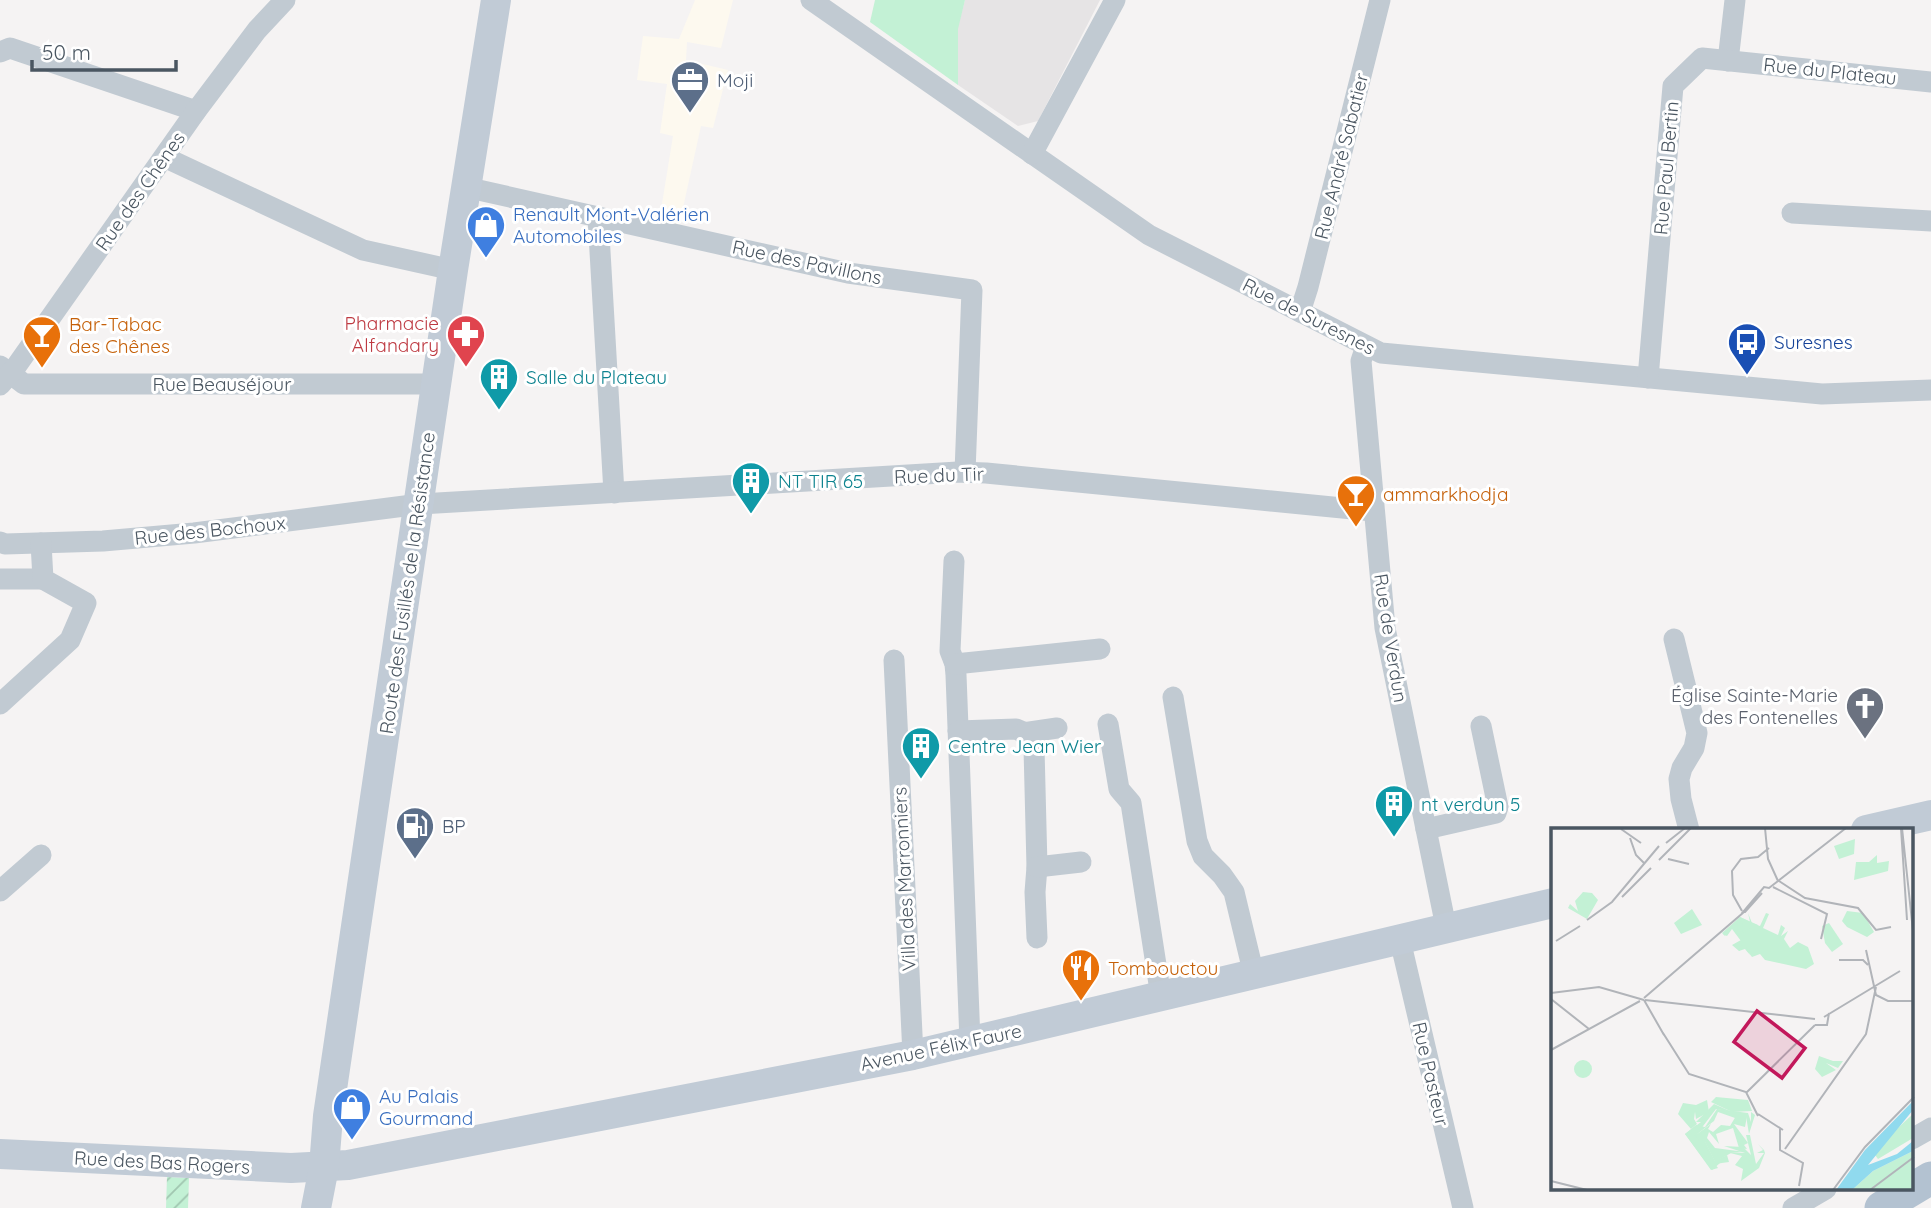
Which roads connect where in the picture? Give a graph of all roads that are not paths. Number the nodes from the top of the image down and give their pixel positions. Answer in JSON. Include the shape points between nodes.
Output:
{"nodes":[{"id":1,"x":285,"y":0,"type":"edge"},
{"id":2,"x":496,"y":0,"type":"edge"},
{"id":3,"x":811,"y":0,"type":"edge"},
{"id":4,"x":1115,"y":0,"type":"edge"},
{"id":5,"x":1380,"y":0,"type":"edge"},
{"id":6,"x":1735,"y":0,"type":"edge"},
{"id":7,"x":0,"y":52,"type":"edge"},
{"id":8,"x":1728,"y":61,"type":"junction"},
{"id":9,"x":1931,"y":82,"type":"edge"},
{"id":10,"x":196,"y":111,"type":"junction"},
{"id":11,"x":1032,"y":154,"type":"junction"},
{"id":12,"x":164,"y":157,"type":"junction"},
{"id":13,"x":465,"y":187,"type":"junction"},
{"id":14,"x":1792,"y":213,"type":"dead end"},
{"id":15,"x":598,"y":217,"type":"junction"},
{"id":16,"x":1931,"y":221,"type":"edge"},
{"id":17,"x":453,"y":270,"type":"junction"},
{"id":18,"x":1300,"y":312,"type":"junction"},
{"id":19,"x":1366,"y":346,"type":"junction"},
{"id":20,"x":3,"y":375,"type":"edge"},
{"id":21,"x":1648,"y":378,"type":"junction"},
{"id":22,"x":436,"y":384,"type":"junction"},
{"id":23,"x":1931,"y":390,"type":"edge"},
{"id":24,"x":965,"y":472,"type":"junction"},
{"id":25,"x":614,"y":493,"type":"junction"},
{"id":26,"x":419,"y":504,"type":"junction"},
{"id":27,"x":1373,"y":511,"type":"junction"},
{"id":28,"x":0,"y":542,"type":"edge"},
{"id":29,"x":40,"y":543,"type":"junction"},
{"id":30,"x":954,"y":561,"type":"dead end"},
{"id":31,"x":0,"y":579,"type":"edge"},
{"id":32,"x":43,"y":579,"type":"junction"},
{"id":33,"x":1674,"y":639,"type":"dead end"},
{"id":34,"x":1100,"y":649,"type":"dead end"},
{"id":35,"x":894,"y":660,"type":"dead end"},
{"id":36,"x":955,"y":664,"type":"junction"},
{"id":37,"x":1173,"y":697,"type":"dead end"},
{"id":38,"x":0,"y":704,"type":"edge"},
{"id":39,"x":1108,"y":724,"type":"dead end"},
{"id":40,"x":1480,"y":726,"type":"dead end"},
{"id":41,"x":1057,"y":728,"type":"dead end"},
{"id":42,"x":958,"y":731,"type":"junction"},
{"id":43,"x":1023,"y":733,"type":"junction"},
{"id":44,"x":1931,"y":815,"type":"edge"},
{"id":45,"x":1688,"y":828,"type":"edge"},
{"id":46,"x":1875,"y":828,"type":"edge"},
{"id":47,"x":1426,"y":829,"type":"junction"},
{"id":48,"x":41,"y":855,"type":"dead end"},
{"id":49,"x":1082,"y":862,"type":"dead end"},
{"id":50,"x":1037,"y":867,"type":"junction"},
{"id":51,"x":0,"y":891,"type":"edge"},
{"id":52,"x":1551,"y":903,"type":"edge"},
{"id":53,"x":1446,"y":928,"type":"junction"},
{"id":54,"x":1037,"y":938,"type":"dead end"},
{"id":55,"x":1400,"y":940,"type":"junction"},
{"id":56,"x":1254,"y":975,"type":"junction"},
{"id":57,"x":1161,"y":997,"type":"junction"},
{"id":58,"x":970,"y":1042,"type":"junction"},
{"id":59,"x":913,"y":1055,"type":"junction"},
{"id":60,"x":1931,"y":1128,"type":"edge"},
{"id":61,"x":1913,"y":1138,"type":"edge"},
{"id":62,"x":0,"y":1154,"type":"edge"},
{"id":63,"x":324,"y":1167,"type":"junction"},
{"id":64,"x":1931,"y":1178,"type":"edge"},
{"id":65,"x":1913,"y":1189,"type":"edge"},
{"id":66,"x":1824,"y":1190,"type":"edge"},
{"id":67,"x":1911,"y":1190,"type":"edge"},
{"id":68,"x":316,"y":1208,"type":"edge"},
{"id":69,"x":1463,"y":1208,"type":"edge"},
{"id":70,"x":1793,"y":1208,"type":"edge"},
{"id":71,"x":1881,"y":1208,"type":"edge"}],
"edges":[{"from":1,"to":10,"type":"street","name":"Rue des Chênes"},
{"from":2,"to":13,"type":"street","name":"Route des Fusillés de la Résistance"},
{"from":3,"to":11,"type":"street","name":"Rue de Suresnes"},
{"from":4,"to":11,"type":"street"},
{"from":5,"to":18,"type":"street","name":"Rue André Sabatier"},
{"from":6,"to":8,"type":"street"},
{"from":7,"to":10,"type":"street","via":[[10,48]]},
{"from":8,"to":9,"type":"street","name":"Rue du Plateau"},
{"from":8,"to":21,"type":"street","name":"Rue Paul Bertin","via":[[1702,58],[1673,86]]},
{"from":10,"to":12,"type":"street","name":"Rue des Chênes"},
{"from":11,"to":18,"type":"street","name":"Rue de Suresnes","via":[[1149,235]]},
{"from":12,"to":17,"type":"street","via":[[363,250]]},
{"from":12,"to":20,"type":"street","name":"Rue des Chênes"},
{"from":13,"to":15,"type":"street","name":"Rue des Pavillons"},
{"from":13,"to":17,"type":"street","name":"Route des Fusillés de la Résistance"},
{"from":14,"to":16,"type":"street"},
{"from":15,"to":24,"type":"street","name":"Rue des Pavillons","via":[[848,273],[972,290]]},
{"from":15,"to":25,"type":"street"},
{"from":17,"to":22,"type":"street","name":"Route des Fusillés de la Résistance"},
{"from":18,"to":19,"type":"street","name":"Rue de Suresnes"},
{"from":19,"to":21,"type":"street","name":"Rue de Suresnes","via":[[1381,353]]},
{"from":19,"to":27,"type":"street","name":"Rue de Verdun","via":[[1361,361]]},
{"from":20,"to":22,"type":"street","name":"Rue Beauséjour","via":[[24,384]]},
{"from":21,"to":23,"type":"street","name":"Rue de Suresnes","via":[[1822,394]]},
{"from":22,"to":26,"type":"street","name":"Route des Fusillés de la Résistance"},
{"from":24,"to":25,"type":"street","name":"Rue du Tir"},
{"from":24,"to":27,"type":"street","name":"Rue du Tir"},
{"from":25,"to":26,"type":"street","name":"Rue du Tir"},
{"from":26,"to":29,"type":"street","name":"Rue des Bochoux","via":[[194,533]]},
{"from":26,"to":63,"type":"street","name":"Route des Fusillés de la Résistance"},
{"from":27,"to":47,"type":"street","name":"Rue de Verdun","via":[[1385,628]]},
{"from":28,"to":29,"type":"street","name":"Rue des Bochoux"},
{"from":29,"to":32,"type":"street"},
{"from":30,"to":36,"type":"street","via":[[950,651]]},
{"from":31,"to":32,"type":"street"},
{"from":32,"to":38,"type":"street","via":[[86,603],[70,640]]},
{"from":33,"to":45,"type":"street","via":[[1697,733],[1679,779]]},
{"from":34,"to":36,"type":"street"},
{"from":35,"to":59,"type":"street","name":"Villa des Marronniers"},
{"from":36,"to":42,"type":"street"},
{"from":37,"to":56,"type":"street","via":[[1197,841],[1203,856],[1234,892]]},
{"from":39,"to":57,"type":"street","via":[[1119,789],[1131,803]]},
{"from":40,"to":47,"type":"street","via":[[1496,813]]},
{"from":41,"to":43,"type":"street"},
{"from":42,"to":43,"type":"street","via":[[1016,729]]},
{"from":42,"to":58,"type":"street"},
{"from":43,"to":50,"type":"street","via":[[1030,735],[1034,748]]},
{"from":44,"to":46,"type":"street"},
{"from":47,"to":53,"type":"street","name":"Rue de Verdun"},
{"from":48,"to":51,"type":"street"},
{"from":49,"to":50,"type":"street"},
{"from":50,"to":54,"type":"street"},
{"from":52,"to":53,"type":"street","name":"Avenue Félix Faure"},
{"from":53,"to":55,"type":"street","name":"Avenue Félix Faure"},
{"from":55,"to":56,"type":"street","name":"Avenue Félix Faure"},
{"from":55,"to":69,"type":"street","name":"Rue Pasteur"},
{"from":56,"to":57,"type":"street","name":"Avenue Félix Faure"},
{"from":57,"to":58,"type":"street","name":"Avenue Félix Faure"},
{"from":58,"to":59,"type":"street","name":"Avenue Félix Faure"},
{"from":59,"to":63,"type":"street","name":"Avenue Félix Faure"},
{"from":60,"to":61,"type":"street"},
{"from":62,"to":63,"type":"street","name":"Rue des Bas Rogers"},
{"from":63,"to":68,"type":"street","name":"Route des Fusillés de la Résistance"},
{"from":64,"to":65,"type":"main road"},
{"from":66,"to":70,"type":"street"},
{"from":67,"to":71,"type":"main road"}]}
